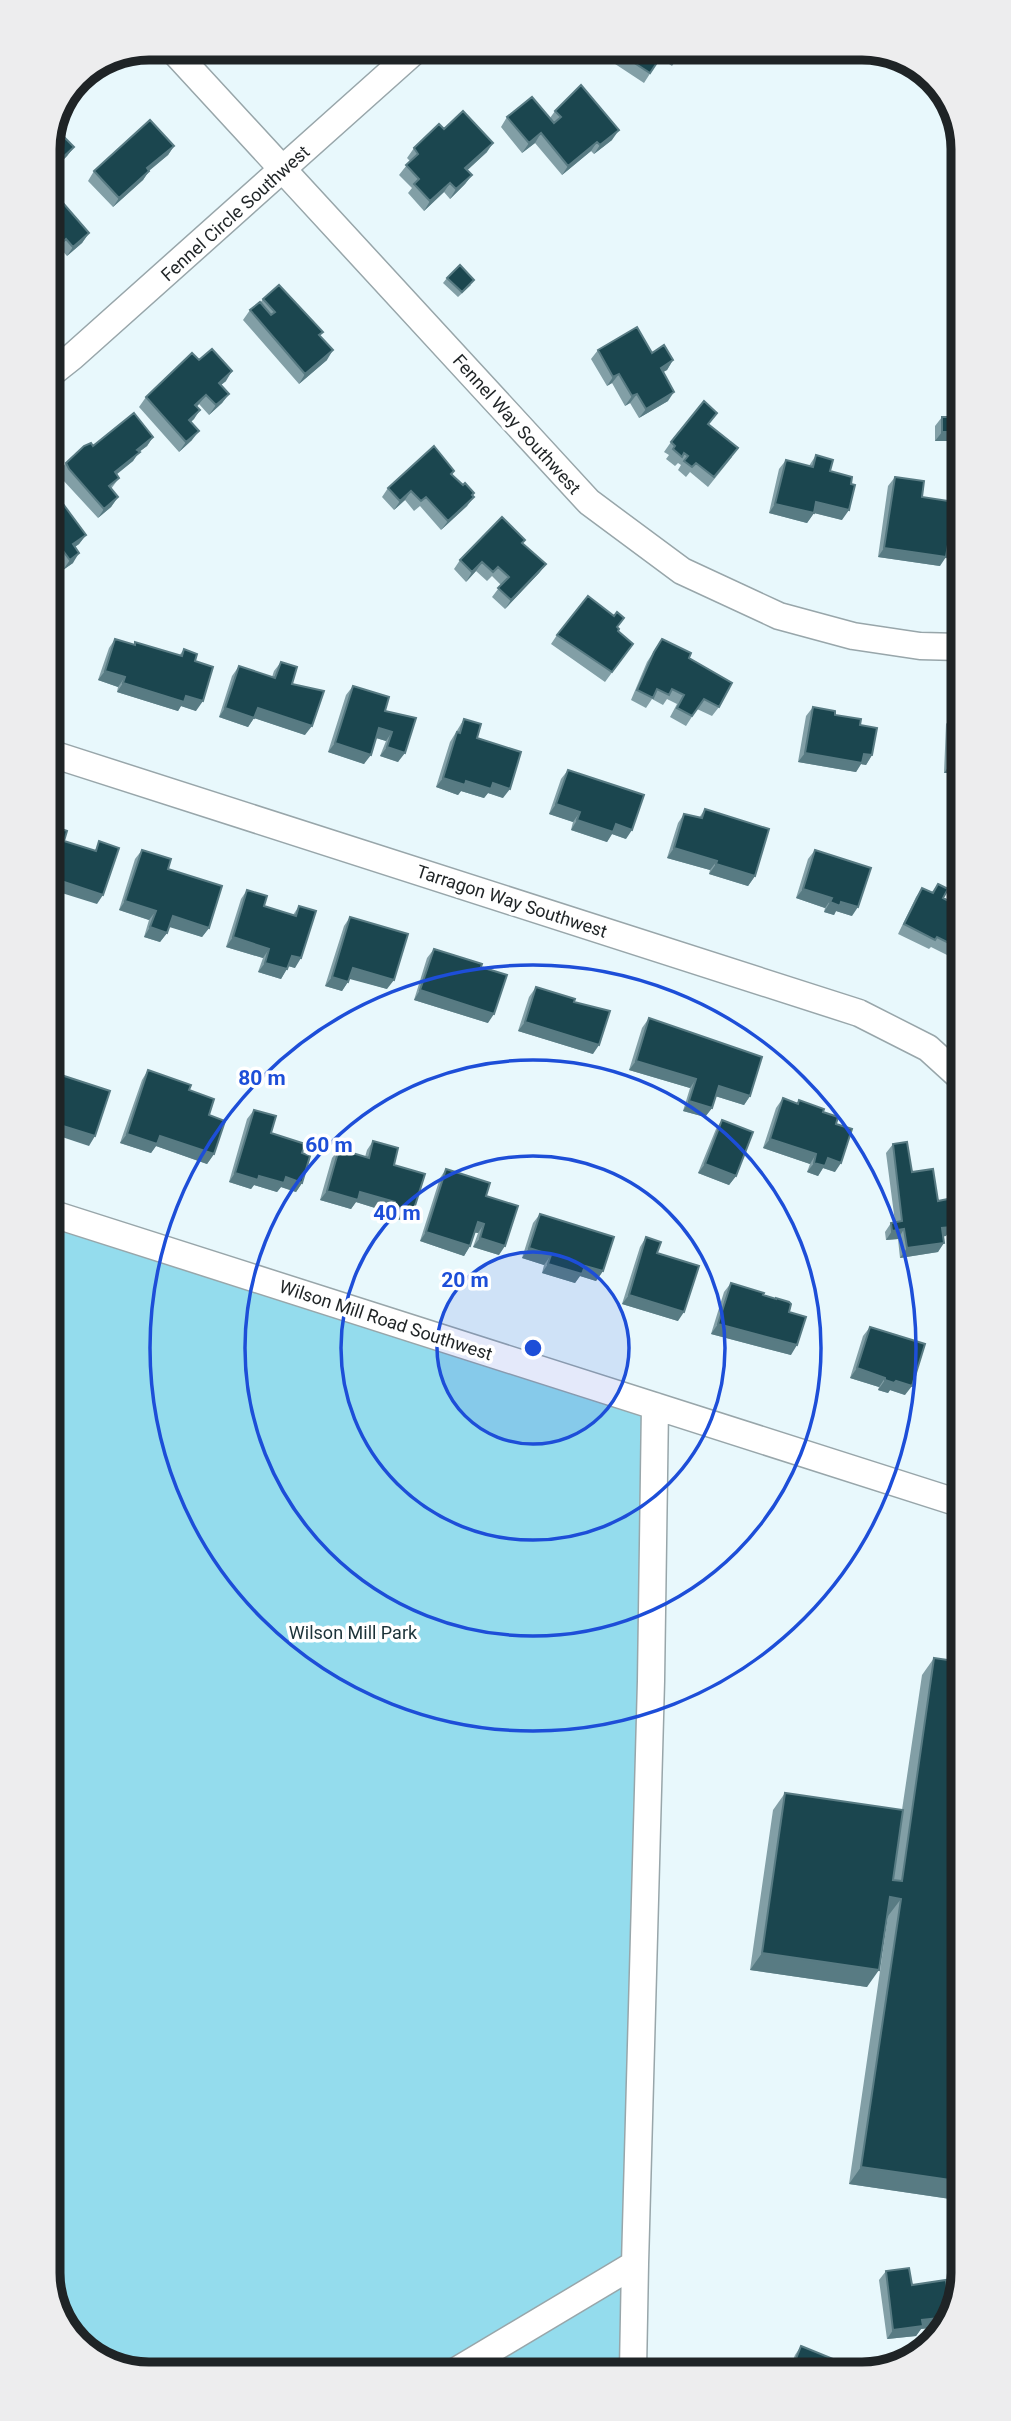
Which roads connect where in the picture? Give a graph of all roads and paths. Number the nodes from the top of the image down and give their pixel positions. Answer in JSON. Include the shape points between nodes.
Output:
{"nodes":[{"id":1,"x":181,"y":59,"type":"edge"},
{"id":2,"x":405,"y":59,"type":"edge"},
{"id":3,"x":284,"y":169,"type":"junction"},
{"id":4,"x":60,"y":367,"type":"edge"},
{"id":5,"x":951,"y":647,"type":"edge"},
{"id":6,"x":60,"y":756,"type":"edge"},
{"id":7,"x":951,"y":1069,"type":"edge"},
{"id":8,"x":59,"y":1216,"type":"edge"},
{"id":9,"x":654,"y":1406,"type":"junction"},
{"id":10,"x":951,"y":1500,"type":"edge"},
{"id":11,"x":635,"y":2264,"type":"junction"},
{"id":12,"x":472,"y":2361,"type":"edge"},
{"id":13,"x":634,"y":2362,"type":"edge"}],
"edges":[{"from":1,"to":3,"type":"street","name":"Fennel Way Southwest"},
{"from":2,"to":3,"type":"street","name":"Fennel Circle Southwest"},
{"from":3,"to":4,"type":"street","name":"Fennel Circle Southwest"},
{"from":3,"to":5,"type":"street","name":"Fennel Way Southwest","via":[[589,502],[682,571],[779,616],[853,636]]},
{"from":6,"to":7,"type":"street","name":"Tarragon Way Southwest","via":[[859,1013],[928,1048]]},
{"from":8,"to":9,"type":"street","name":"Wilson Mill Road Southwest"},
{"from":9,"to":10,"type":"street","name":"Wilson Mill Road Southwest"},
{"from":9,"to":11,"type":"street"},
{"from":11,"to":12,"type":"street"},
{"from":11,"to":13,"type":"street"}]}
